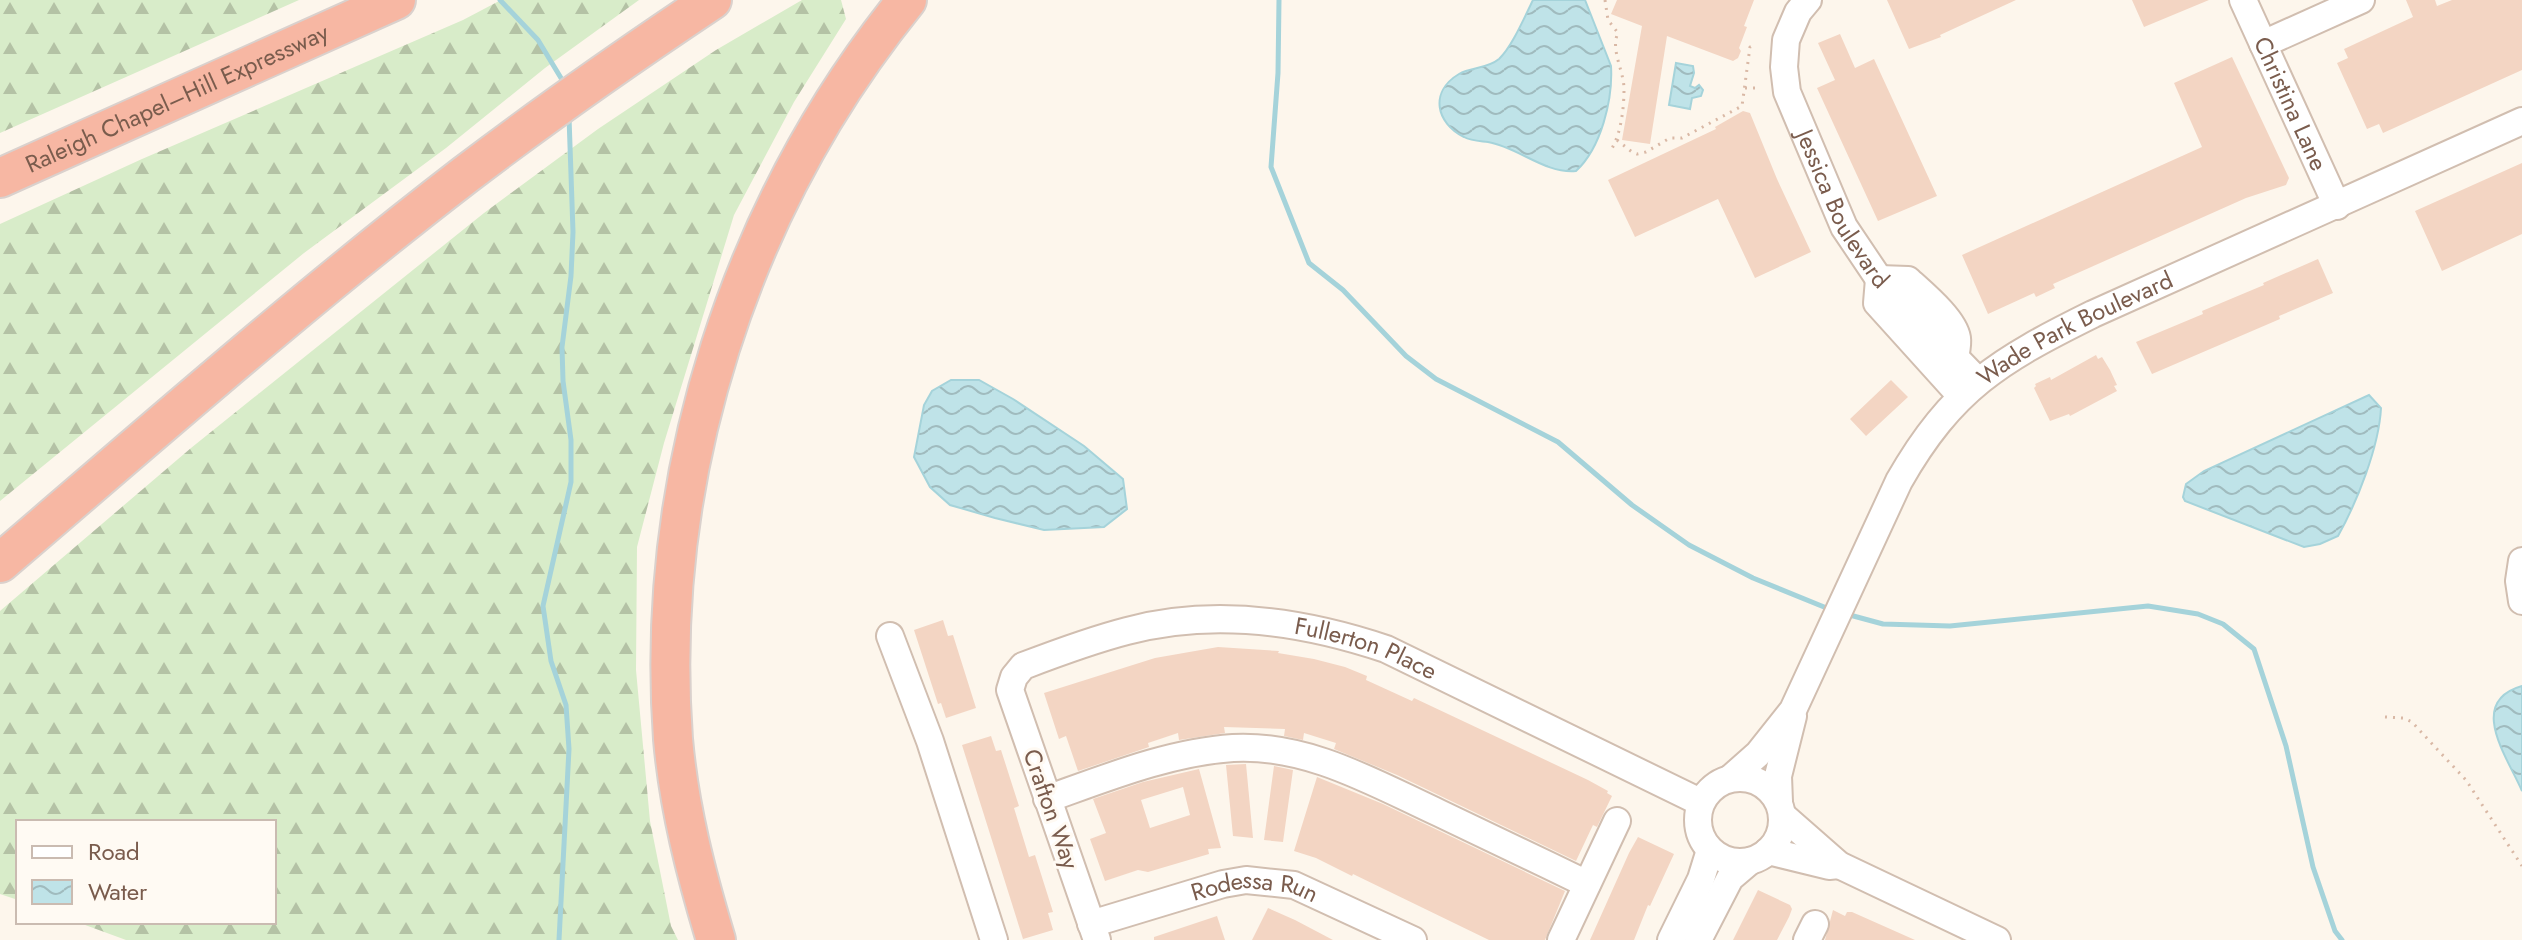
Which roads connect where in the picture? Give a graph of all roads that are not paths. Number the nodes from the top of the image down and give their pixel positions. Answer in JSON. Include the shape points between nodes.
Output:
{"nodes":[{"id":1,"x":396,"y":0,"type":"edge"},
{"id":2,"x":712,"y":0,"type":"edge"},
{"id":3,"x":907,"y":0,"type":"edge"},
{"id":4,"x":1808,"y":0,"type":"edge"},
{"id":5,"x":2243,"y":0,"type":"edge"},
{"id":6,"x":2361,"y":0,"type":"edge"},
{"id":7,"x":2263,"y":44,"type":"junction"},
{"id":8,"x":2522,"y":121,"type":"edge"},
{"id":9,"x":0,"y":178,"type":"edge"},
{"id":10,"x":2337,"y":206,"type":"junction"},
{"id":11,"x":1879,"y":279,"type":"junction"},
{"id":12,"x":1927,"y":329,"type":"junction"},
{"id":13,"x":1970,"y":388,"type":"junction"},
{"id":14,"x":2522,"y":561,"type":"edge"},
{"id":15,"x":0,"y":563,"type":"edge"},
{"id":16,"x":2522,"y":601,"type":"edge"},
{"id":17,"x":890,"y":636,"type":"dead end"},
{"id":18,"x":1014,"y":677,"type":"joint"},
{"id":19,"x":1793,"y":710,"type":"junction"},
{"id":20,"x":1732,"y":777,"type":"junction"},
{"id":21,"x":1047,"y":799,"type":"junction"},
{"id":22,"x":1700,"y":802,"type":"junction"},
{"id":23,"x":1780,"y":809,"type":"junction"},
{"id":24,"x":1617,"y":821,"type":"dead end"},
{"id":25,"x":1710,"y":850,"type":"junction"},
{"id":26,"x":1759,"y":856,"type":"junction"},
{"id":27,"x":1839,"y":865,"type":"junction"},
{"id":28,"x":1587,"y":884,"type":"junction"},
{"id":29,"x":1094,"y":932,"type":"edge"},
{"id":30,"x":716,"y":940,"type":"edge"},
{"id":31,"x":994,"y":940,"type":"edge"},
{"id":32,"x":1413,"y":940,"type":"edge"},
{"id":33,"x":1561,"y":940,"type":"edge"},
{"id":34,"x":1671,"y":940,"type":"edge"},
{"id":35,"x":1698,"y":940,"type":"edge"},
{"id":36,"x":1997,"y":940,"type":"edge"}],
"edges":[{"from":1,"to":9,"type":"highway","name":"Raleigh Chapel–Hill Expressway"},
{"from":2,"to":15,"type":"highway","via":[[465,175]]},
{"from":3,"to":30,"type":"highway","via":[[846,83],[770,216],[741,285],[697,426],[674,582],[673,739],[685,821]]},
{"from":4,"to":11,"type":"street","name":"Jessica Boulevard","via":[[1786,40],[1787,92],[1844,227]]},
{"from":5,"to":7,"type":"street","name":"Christina Lane"},
{"from":6,"to":7,"type":"street"},
{"from":7,"to":10,"type":"street","name":"Christina Lane"},
{"from":8,"to":10,"type":"street","name":"Wade Park Boulevard"},
{"from":10,"to":13,"type":"street","name":"Wade Park Boulevard","via":[[2057,332],[1992,369]]},
{"from":11,"to":12,"type":"street","name":"Jessica Boulevard","via":[[1877,303]]},
{"from":11,"to":12,"type":"street","via":[[1908,280]]},
{"from":12,"to":13,"type":"street","name":"Jessica Boulevard"},
{"from":12,"to":13,"type":"street","via":[[1955,358]]},
{"from":13,"to":19,"type":"street","name":"Wade Park Boulevard","via":[[1916,452],[1899,481]]},
{"from":14,"to":16,"type":"street"},
{"from":17,"to":31,"type":"street"},
{"from":18,"to":21,"type":"street","name":"Crafton Way","via":[[1010,690]]},
{"from":18,"to":22,"type":"street","name":"Fullerton Place","via":[[1023,666],[1130,630],[1232,618],[1281,622],[1386,649]]},
{"from":19,"to":20,"type":"street","name":"Wade Park Boulevard"},
{"from":19,"to":23,"type":"street","name":"Wade Park Boulevard","via":[[1778,776]]},
{"from":20,"to":22,"type":"street","via":[[1719,782]]},
{"from":20,"to":23,"type":"street","via":[[1746,777],[1771,790]]},
{"from":21,"to":28,"type":"street","via":[[1198,751],[1275,750],[1316,758],[1359,775]]},
{"from":21,"to":29,"type":"street","name":"Crafton Way"},
{"from":22,"to":25,"type":"street","via":[[1698,828]]},
{"from":23,"to":26,"type":"street","via":[[1781,828]]},
{"from":23,"to":27,"type":"street"},
{"from":24,"to":28,"type":"street"},
{"from":25,"to":26,"type":"street","via":[[1729,861]]},
{"from":25,"to":34,"type":"street"},
{"from":26,"to":27,"type":"street"},
{"from":26,"to":35,"type":"street","via":[[1730,878]]},
{"from":27,"to":36,"type":"street"},
{"from":28,"to":33,"type":"street"},
{"from":29,"to":32,"type":"street","name":"Rodessa Run","via":[[1246,880],[1294,885]]}]}
